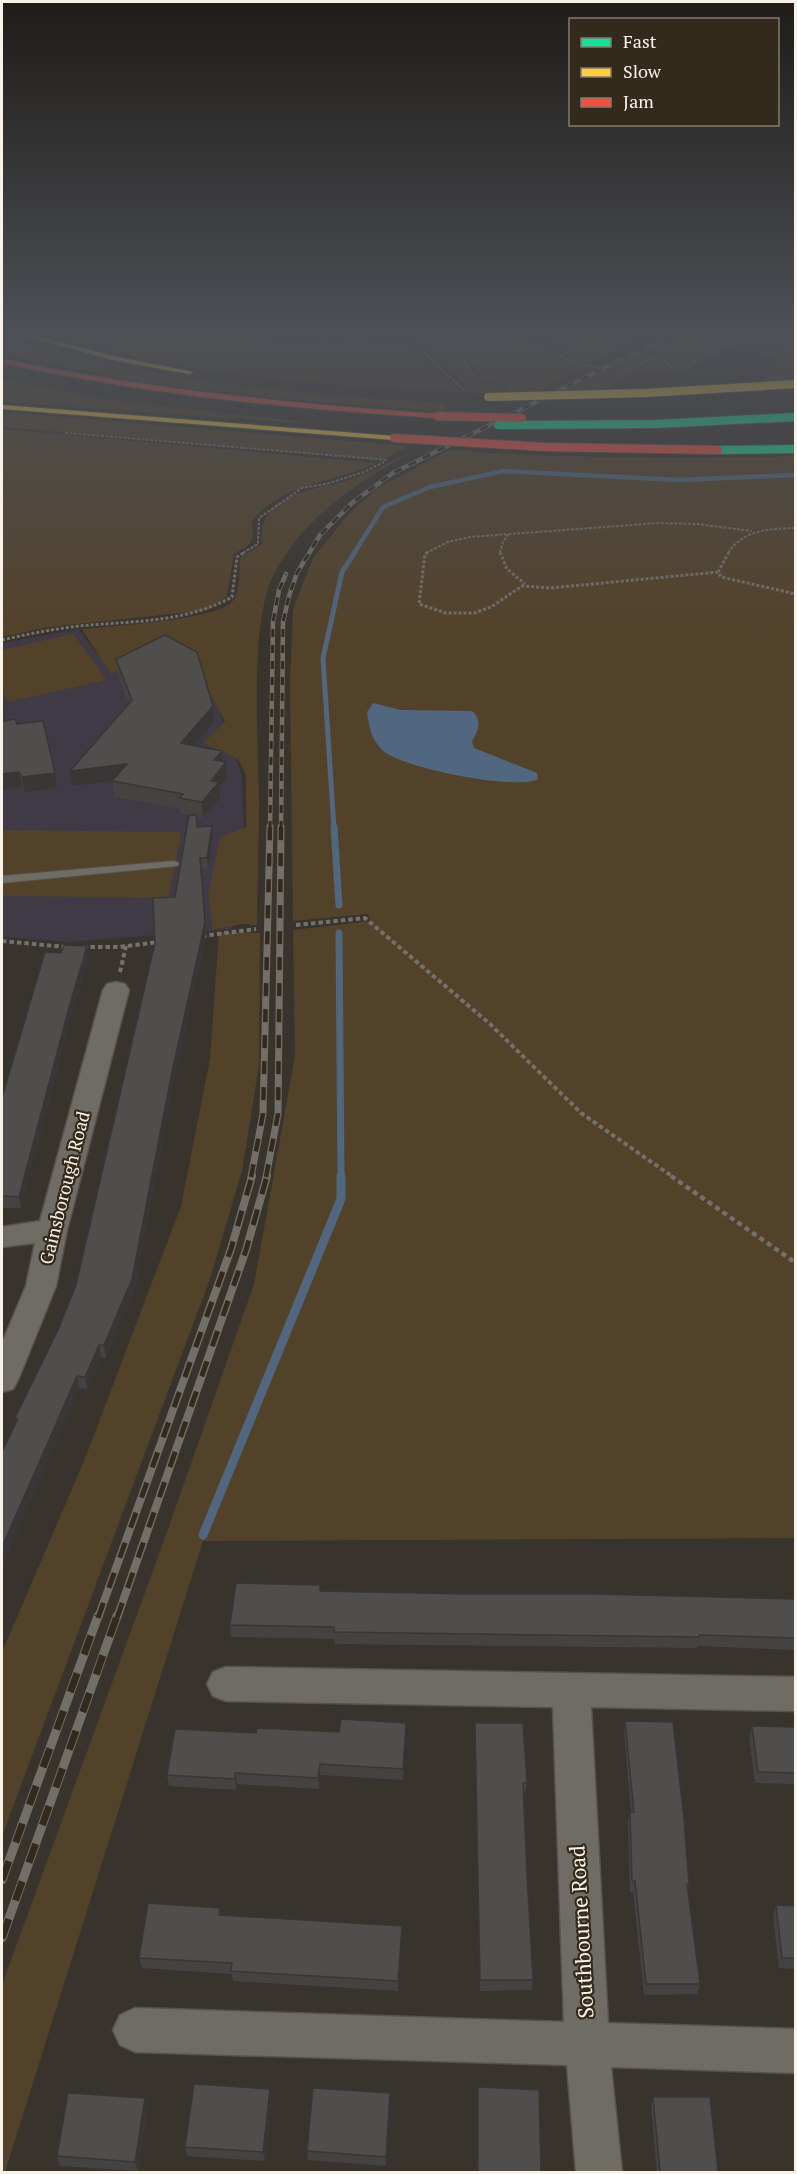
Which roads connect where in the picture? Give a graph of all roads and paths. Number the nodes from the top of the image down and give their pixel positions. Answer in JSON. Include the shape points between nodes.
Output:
{"nodes":[{"id":1,"x":374,"y":436,"type":"edge"},
{"id":2,"x":795,"y":443,"type":"edge"},
{"id":3,"x":795,"y":449,"type":"edge"},
{"id":4,"x":675,"y":452,"type":"junction"},
{"id":5,"x":385,"y":461,"type":"dead end"},
{"id":6,"x":795,"y":528,"type":"edge"},
{"id":7,"x":752,"y":531,"type":"junction"},
{"id":8,"x":508,"y":535,"type":"junction"},
{"id":9,"x":718,"y":572,"type":"junction"},
{"id":10,"x":526,"y":585,"type":"junction"},
{"id":11,"x":795,"y":594,"type":"edge"},
{"id":12,"x":2,"y":640,"type":"edge"},
{"id":13,"x":173,"y":864,"type":"dead end"},
{"id":14,"x":2,"y":880,"type":"edge"},
{"id":15,"x":296,"y":925,"type":"dead end"},
{"id":16,"x":256,"y":929,"type":"dead end"},
{"id":17,"x":197,"y":937,"type":"edge"},
{"id":18,"x":2,"y":940,"type":"edge"},
{"id":19,"x":161,"y":941,"type":"edge"},
{"id":20,"x":116,"y":990,"type":"dead end"},
{"id":21,"x":52,"y":1230,"type":"junction"},
{"id":22,"x":2,"y":1237,"type":"edge"},
{"id":23,"x":795,"y":1263,"type":"edge"},
{"id":24,"x":2,"y":1380,"type":"edge"},
{"id":25,"x":226,"y":1684,"type":"dead end"},
{"id":26,"x":571,"y":1692,"type":"junction"},
{"id":27,"x":795,"y":1694,"type":"edge"},
{"id":28,"x":135,"y":2030,"type":"dead end"},
{"id":29,"x":587,"y":2045,"type":"junction"},
{"id":30,"x":795,"y":2051,"type":"edge"},
{"id":31,"x":599,"y":2172,"type":"edge"}],
"edges":[{"from":1,"to":4,"type":"highway","bridge":true,"via":[[570,450]]},
{"from":2,"to":4,"type":"highway","bridge":true},
{"from":3,"to":4,"type":"highway","bridge":true},
{"from":5,"to":12,"type":"path","via":[[364,472],[302,488],[272,507],[259,519],[258,544],[237,557],[232,597],[219,607],[184,615],[60,628]]},
{"from":6,"to":7,"type":"path"},
{"from":7,"to":8,"type":"path","via":[[681,523],[636,523]]},
{"from":7,"to":9,"type":"path","via":[[728,548]]},
{"from":8,"to":10,"type":"path","via":[[502,541],[503,567]]},
{"from":8,"to":10,"type":"path","via":[[469,536],[440,544],[425,554],[419,604],[435,611],[466,615],[490,607]]},
{"from":9,"to":10,"type":"path","via":[[551,588]]},
{"from":9,"to":11,"type":"path","via":[[721,577],[752,586]]},
{"from":13,"to":14,"type":"lane"},
{"from":15,"to":23,"type":"path","via":[[365,918],[490,1024],[581,1113]]},
{"from":16,"to":17,"type":"path"},
{"from":18,"to":19,"type":"path","via":[[55,947],[119,947]]},
{"from":20,"to":21,"type":"street","name":"Gainsborough Road"},
{"from":21,"to":22,"type":"street"},
{"from":21,"to":24,"type":"street","name":"Gainsborough Road","via":[[41,1286]]},
{"from":25,"to":26,"type":"street"},
{"from":26,"to":27,"type":"street"},
{"from":26,"to":29,"type":"street","name":"Southbourne Road"},
{"from":28,"to":29,"type":"street"},
{"from":29,"to":30,"type":"street"},
{"from":29,"to":31,"type":"street","name":"Southbourne Road"}]}
